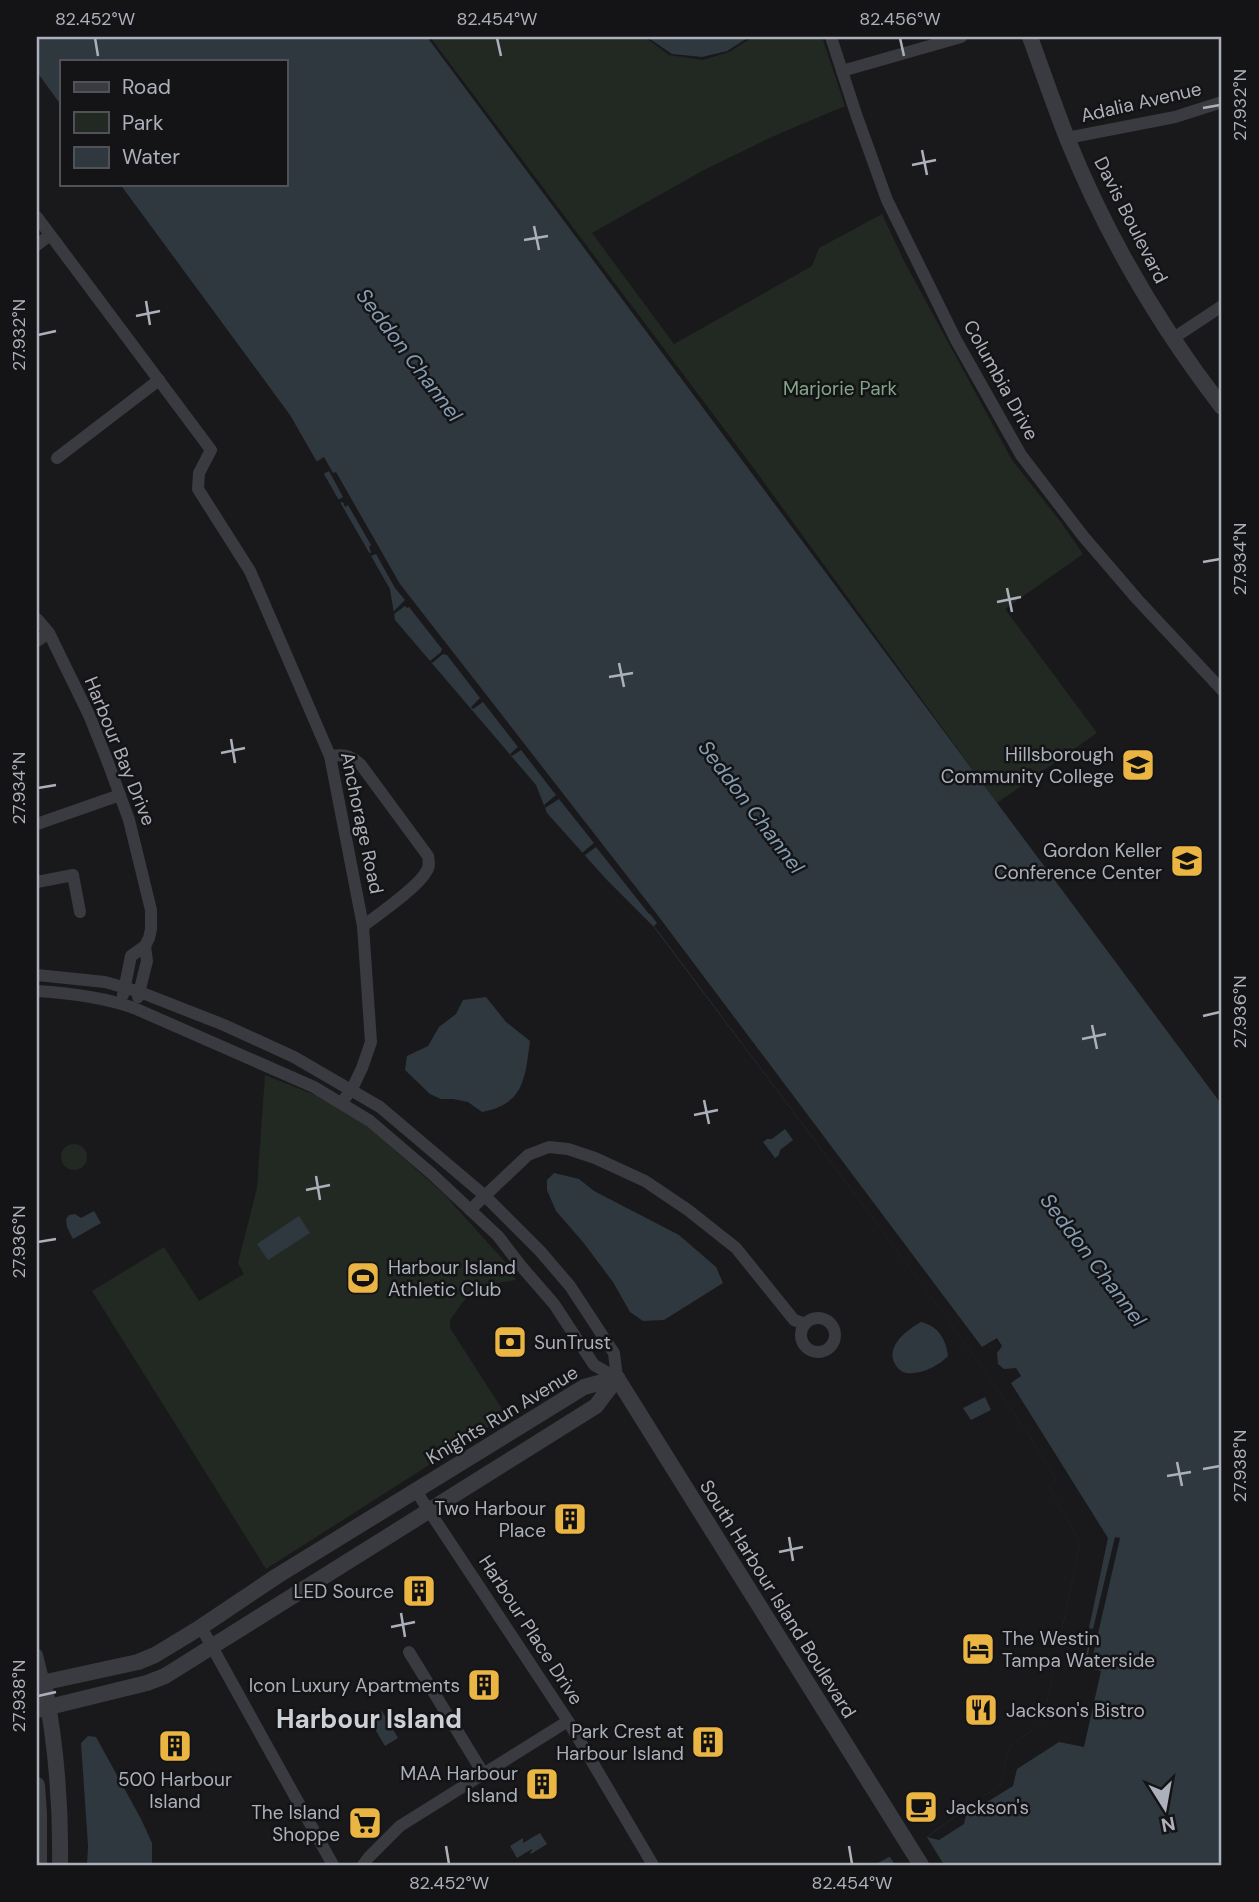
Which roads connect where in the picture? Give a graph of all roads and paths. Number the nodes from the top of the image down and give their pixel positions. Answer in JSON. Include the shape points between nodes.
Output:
{"nodes":[{"id":1,"x":831,"y":37,"type":"edge"},
{"id":2,"x":961,"y":37,"type":"edge"},
{"id":3,"x":1030,"y":37,"type":"edge"},
{"id":4,"x":842,"y":71,"type":"junction"},
{"id":5,"x":1222,"y":102,"type":"edge"},
{"id":6,"x":1067,"y":138,"type":"junction"},
{"id":7,"x":37,"y":217,"type":"edge"},
{"id":8,"x":50,"y":235,"type":"junction"},
{"id":9,"x":37,"y":245,"type":"edge"},
{"id":10,"x":1222,"y":306,"type":"edge"},
{"id":11,"x":1172,"y":339,"type":"junction"},
{"id":12,"x":159,"y":380,"type":"junction"},
{"id":13,"x":1222,"y":407,"type":"edge"},
{"id":14,"x":57,"y":458,"type":"dead end"},
{"id":15,"x":37,"y":618,"type":"edge"},
{"id":16,"x":49,"y":633,"type":"junction"},
{"id":17,"x":37,"y":641,"type":"edge"},
{"id":18,"x":1222,"y":690,"type":"edge"},
{"id":19,"x":330,"y":756,"type":"junction"},
{"id":20,"x":120,"y":795,"type":"junction"},
{"id":21,"x":37,"y":824,"type":"edge"},
{"id":22,"x":37,"y":882,"type":"edge"},
{"id":23,"x":80,"y":912,"type":"dead end"},
{"id":24,"x":363,"y":926,"type":"junction"},
{"id":25,"x":145,"y":946,"type":"junction"},
{"id":26,"x":37,"y":975,"type":"edge"},
{"id":27,"x":125,"y":987,"type":"junction"},
{"id":28,"x":37,"y":991,"type":"edge"},
{"id":29,"x":140,"y":992,"type":"junction"},
{"id":30,"x":120,"y":1003,"type":"junction"},
{"id":31,"x":134,"y":1007,"type":"junction"},
{"id":32,"x":352,"y":1089,"type":"junction"},
{"id":33,"x":341,"y":1103,"type":"junction"},
{"id":34,"x":484,"y":1195,"type":"junction"},
{"id":35,"x":470,"y":1210,"type":"junction"},
{"id":36,"x":805,"y":1324,"type":"dead end"},
{"id":37,"x":617,"y":1378,"type":"junction"},
{"id":38,"x":416,"y":1491,"type":"junction"},
{"id":39,"x":429,"y":1510,"type":"junction"},
{"id":40,"x":299,"y":1563,"type":"junction"},
{"id":41,"x":313,"y":1583,"type":"junction"},
{"id":42,"x":201,"y":1627,"type":"junction"},
{"id":43,"x":179,"y":1641,"type":"junction"},
{"id":44,"x":212,"y":1647,"type":"junction"},
{"id":45,"x":410,"y":1652,"type":"dead end"},
{"id":46,"x":37,"y":1655,"type":"edge"},
{"id":47,"x":191,"y":1660,"type":"junction"},
{"id":48,"x":40,"y":1684,"type":"edge"},
{"id":49,"x":43,"y":1708,"type":"edge"},
{"id":50,"x":568,"y":1721,"type":"junction"},
{"id":51,"x":483,"y":1773,"type":"junction"},
{"id":52,"x":37,"y":1785,"type":"edge"},
{"id":53,"x":39,"y":1865,"type":"edge"},
{"id":54,"x":60,"y":1865,"type":"edge"},
{"id":55,"x":333,"y":1865,"type":"edge"},
{"id":56,"x":363,"y":1865,"type":"edge"},
{"id":57,"x":653,"y":1865,"type":"edge"},
{"id":58,"x":920,"y":1865,"type":"edge"}],
"edges":[{"from":1,"to":4,"type":"street","name":"Columbia Drive"},
{"from":2,"to":4,"type":"street"},
{"from":3,"to":6,"type":"street","name":"Davis Boulevard"},
{"from":4,"to":18,"type":"street","name":"Columbia Drive","via":[[887,200],[956,340],[1021,455],[1083,536]]},
{"from":5,"to":6,"type":"street","name":"Adalia Avenue","via":[[1175,117]]},
{"from":6,"to":11,"type":"street","name":"Davis Boulevard","via":[[1114,240]]},
{"from":7,"to":8,"type":"street"},
{"from":8,"to":9,"type":"street"},
{"from":8,"to":12,"type":"street"},
{"from":10,"to":11,"type":"street"},
{"from":11,"to":13,"type":"street","name":"Davis Boulevard"},
{"from":12,"to":14,"type":"street"},
{"from":12,"to":19,"type":"street","name":"Anchorage Road","via":[[211,450],[199,473],[198,489],[250,571]]},
{"from":15,"to":16,"type":"street","name":"Harbour Bay Drive"},
{"from":16,"to":17,"type":"street"},
{"from":16,"to":20,"type":"street","name":"Harbour Bay Drive","via":[[89,715]]},
{"from":19,"to":24,"type":"street","name":"Anchorage Road"},
{"from":19,"to":24,"type":"street","via":[[352,756],[361,765],[428,856],[426,872],[417,883]]},
{"from":20,"to":21,"type":"street"},
{"from":20,"to":25,"type":"street","name":"Harbour Bay Drive","via":[[151,910],[152,929]]},
{"from":22,"to":23,"type":"street","via":[[73,875]]},
{"from":24,"to":32,"type":"street","name":"Anchorage Road","via":[[371,1042]]},
{"from":25,"to":27,"type":"street","name":"Harbour Bay Drive","via":[[131,956]]},
{"from":25,"to":29,"type":"street","name":"Harbour Bay Drive","via":[[147,961]]},
{"from":26,"to":27,"type":"street","name":"South Harbour Island Boulevard"},
{"from":27,"to":29,"type":"street","name":"South Harbour Island Boulevard"},
{"from":27,"to":30,"type":"street","name":"Harbour Bay Drive"},
{"from":28,"to":30,"type":"street","name":"South Harbour Island Boulevard"},
{"from":29,"to":31,"type":"street","name":"Harbour Bay Drive"},
{"from":29,"to":32,"type":"street","name":"South Harbour Island Boulevard","via":[[282,1051]]},
{"from":30,"to":31,"type":"street","name":"South Harbour Island Boulevard"},
{"from":31,"to":33,"type":"street","name":"South Harbour Island Boulevard"},
{"from":32,"to":33,"type":"street","name":"Anchorage Road"},
{"from":32,"to":34,"type":"street","name":"South Harbour Island Boulevard"},
{"from":33,"to":35,"type":"street","name":"South Harbour Island Boulevard","via":[[370,1121]]},
{"from":34,"to":35,"type":"street"},
{"from":34,"to":36,"type":"street","via":[[528,1155],[549,1147],[595,1158],[645,1181],[726,1240],[794,1320]]},
{"from":34,"to":37,"type":"street","name":"South Harbour Island Boulevard","via":[[570,1286],[614,1353]]},
{"from":35,"to":37,"type":"street","name":"South Harbour Island Boulevard","via":[[498,1236],[554,1304],[594,1365]]},
{"from":37,"to":38,"type":"street","name":"Knights Run Avenue","via":[[584,1387]]},
{"from":37,"to":39,"type":"street","name":"Knights Run Avenue","via":[[596,1406]]},
{"from":37,"to":58,"type":"street","name":"South Harbour Island Boulevard"},
{"from":38,"to":39,"type":"street","name":"Harbour Place Drive"},
{"from":38,"to":40,"type":"street","name":"Knights Run Avenue"},
{"from":39,"to":41,"type":"street","name":"Knights Run Avenue"},
{"from":39,"to":50,"type":"street","name":"Harbour Place Drive"},
{"from":40,"to":41,"type":"street"},
{"from":40,"to":42,"type":"street","name":"Knights Run Avenue"},
{"from":41,"to":44,"type":"street","name":"Knights Run Avenue"},
{"from":42,"to":43,"type":"street","name":"Knights Run Avenue"},
{"from":42,"to":44,"type":"street"},
{"from":43,"to":47,"type":"street"},
{"from":43,"to":48,"type":"street","name":"Knights Run Avenue","via":[[138,1662]]},
{"from":44,"to":47,"type":"street","name":"Knights Run Avenue"},
{"from":44,"to":55,"type":"street"},
{"from":45,"to":51,"type":"street"},
{"from":46,"to":48,"type":"street"},
{"from":47,"to":49,"type":"street","name":"Knights Run Avenue","via":[[147,1683]]},
{"from":48,"to":49,"type":"street"},
{"from":49,"to":54,"type":"street","via":[[59,1803]]},
{"from":50,"to":51,"type":"street","name":"Harbour Place Drive"},
{"from":50,"to":57,"type":"street"},
{"from":51,"to":56,"type":"street","name":"Harbour Place Drive","via":[[400,1826]]},
{"from":52,"to":53,"type":"street"}]}
